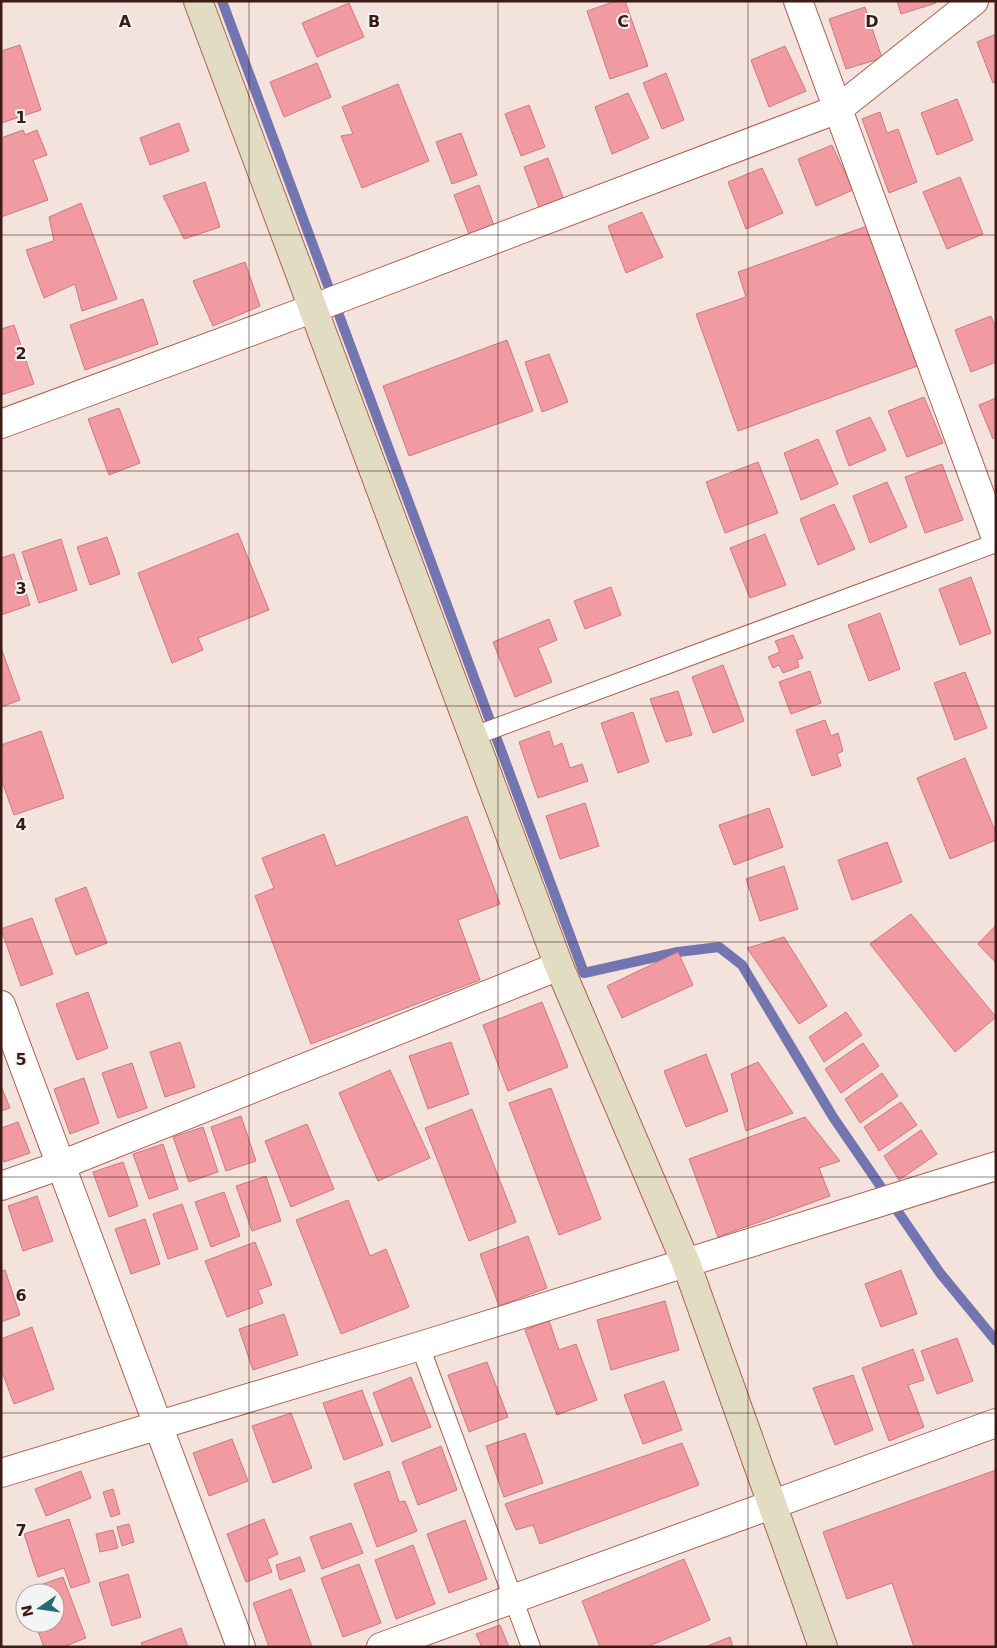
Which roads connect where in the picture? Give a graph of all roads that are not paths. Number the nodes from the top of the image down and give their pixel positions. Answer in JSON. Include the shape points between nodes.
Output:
{"nodes":[{"id":1,"x":198,"y":1,"type":"edge"},
{"id":2,"x":798,"y":1,"type":"edge"},
{"id":3,"x":974,"y":1,"type":"edge"},
{"id":4,"x":838,"y":109,"type":"junction"},
{"id":5,"x":314,"y":308,"type":"junction"},
{"id":6,"x":1,"y":424,"type":"edge"},
{"id":7,"x":996,"y":538,"type":"edge"},
{"id":8,"x":996,"y":542,"type":"edge"},
{"id":9,"x":474,"y":736,"type":"junction"},
{"id":10,"x":559,"y":966,"type":"junction"},
{"id":11,"x":1,"y":1005,"type":"edge"},
{"id":12,"x":61,"y":1165,"type":"junction"},
{"id":13,"x":996,"y":1166,"type":"edge"},
{"id":14,"x":1,"y":1186,"type":"edge"},
{"id":15,"x":686,"y":1263,"type":"junction"},
{"id":16,"x":420,"y":1346,"type":"junction"},
{"id":17,"x":996,"y":1423,"type":"edge"},
{"id":18,"x":159,"y":1424,"type":"junction"},
{"id":19,"x":1,"y":1472,"type":"edge"},
{"id":20,"x":771,"y":1503,"type":"junction"},
{"id":21,"x":513,"y":1599,"type":"junction"},
{"id":22,"x":241,"y":1647,"type":"edge"},
{"id":23,"x":381,"y":1647,"type":"edge"},
{"id":24,"x":531,"y":1647,"type":"edge"},
{"id":25,"x":823,"y":1647,"type":"edge"}],
"edges":[{"from":1,"to":5,"type":"street"},
{"from":2,"to":4,"type":"street"},
{"from":3,"to":4,"type":"street"},
{"from":4,"to":5,"type":"street"},
{"from":4,"to":7,"type":"street"},
{"from":5,"to":6,"type":"street"},
{"from":5,"to":9,"type":"street"},
{"from":8,"to":9,"type":"lane"},
{"from":9,"to":10,"type":"street"},
{"from":10,"to":12,"type":"street"},
{"from":10,"to":15,"type":"street"},
{"from":11,"to":12,"type":"street"},
{"from":12,"to":14,"type":"street"},
{"from":12,"to":18,"type":"street"},
{"from":13,"to":15,"type":"street"},
{"from":15,"to":16,"type":"street"},
{"from":15,"to":20,"type":"street"},
{"from":16,"to":18,"type":"street"},
{"from":16,"to":21,"type":"lane"},
{"from":17,"to":20,"type":"street"},
{"from":18,"to":19,"type":"street"},
{"from":18,"to":22,"type":"street"},
{"from":20,"to":21,"type":"street"},
{"from":20,"to":25,"type":"street"},
{"from":21,"to":23,"type":"street"},
{"from":21,"to":24,"type":"lane"}]}
